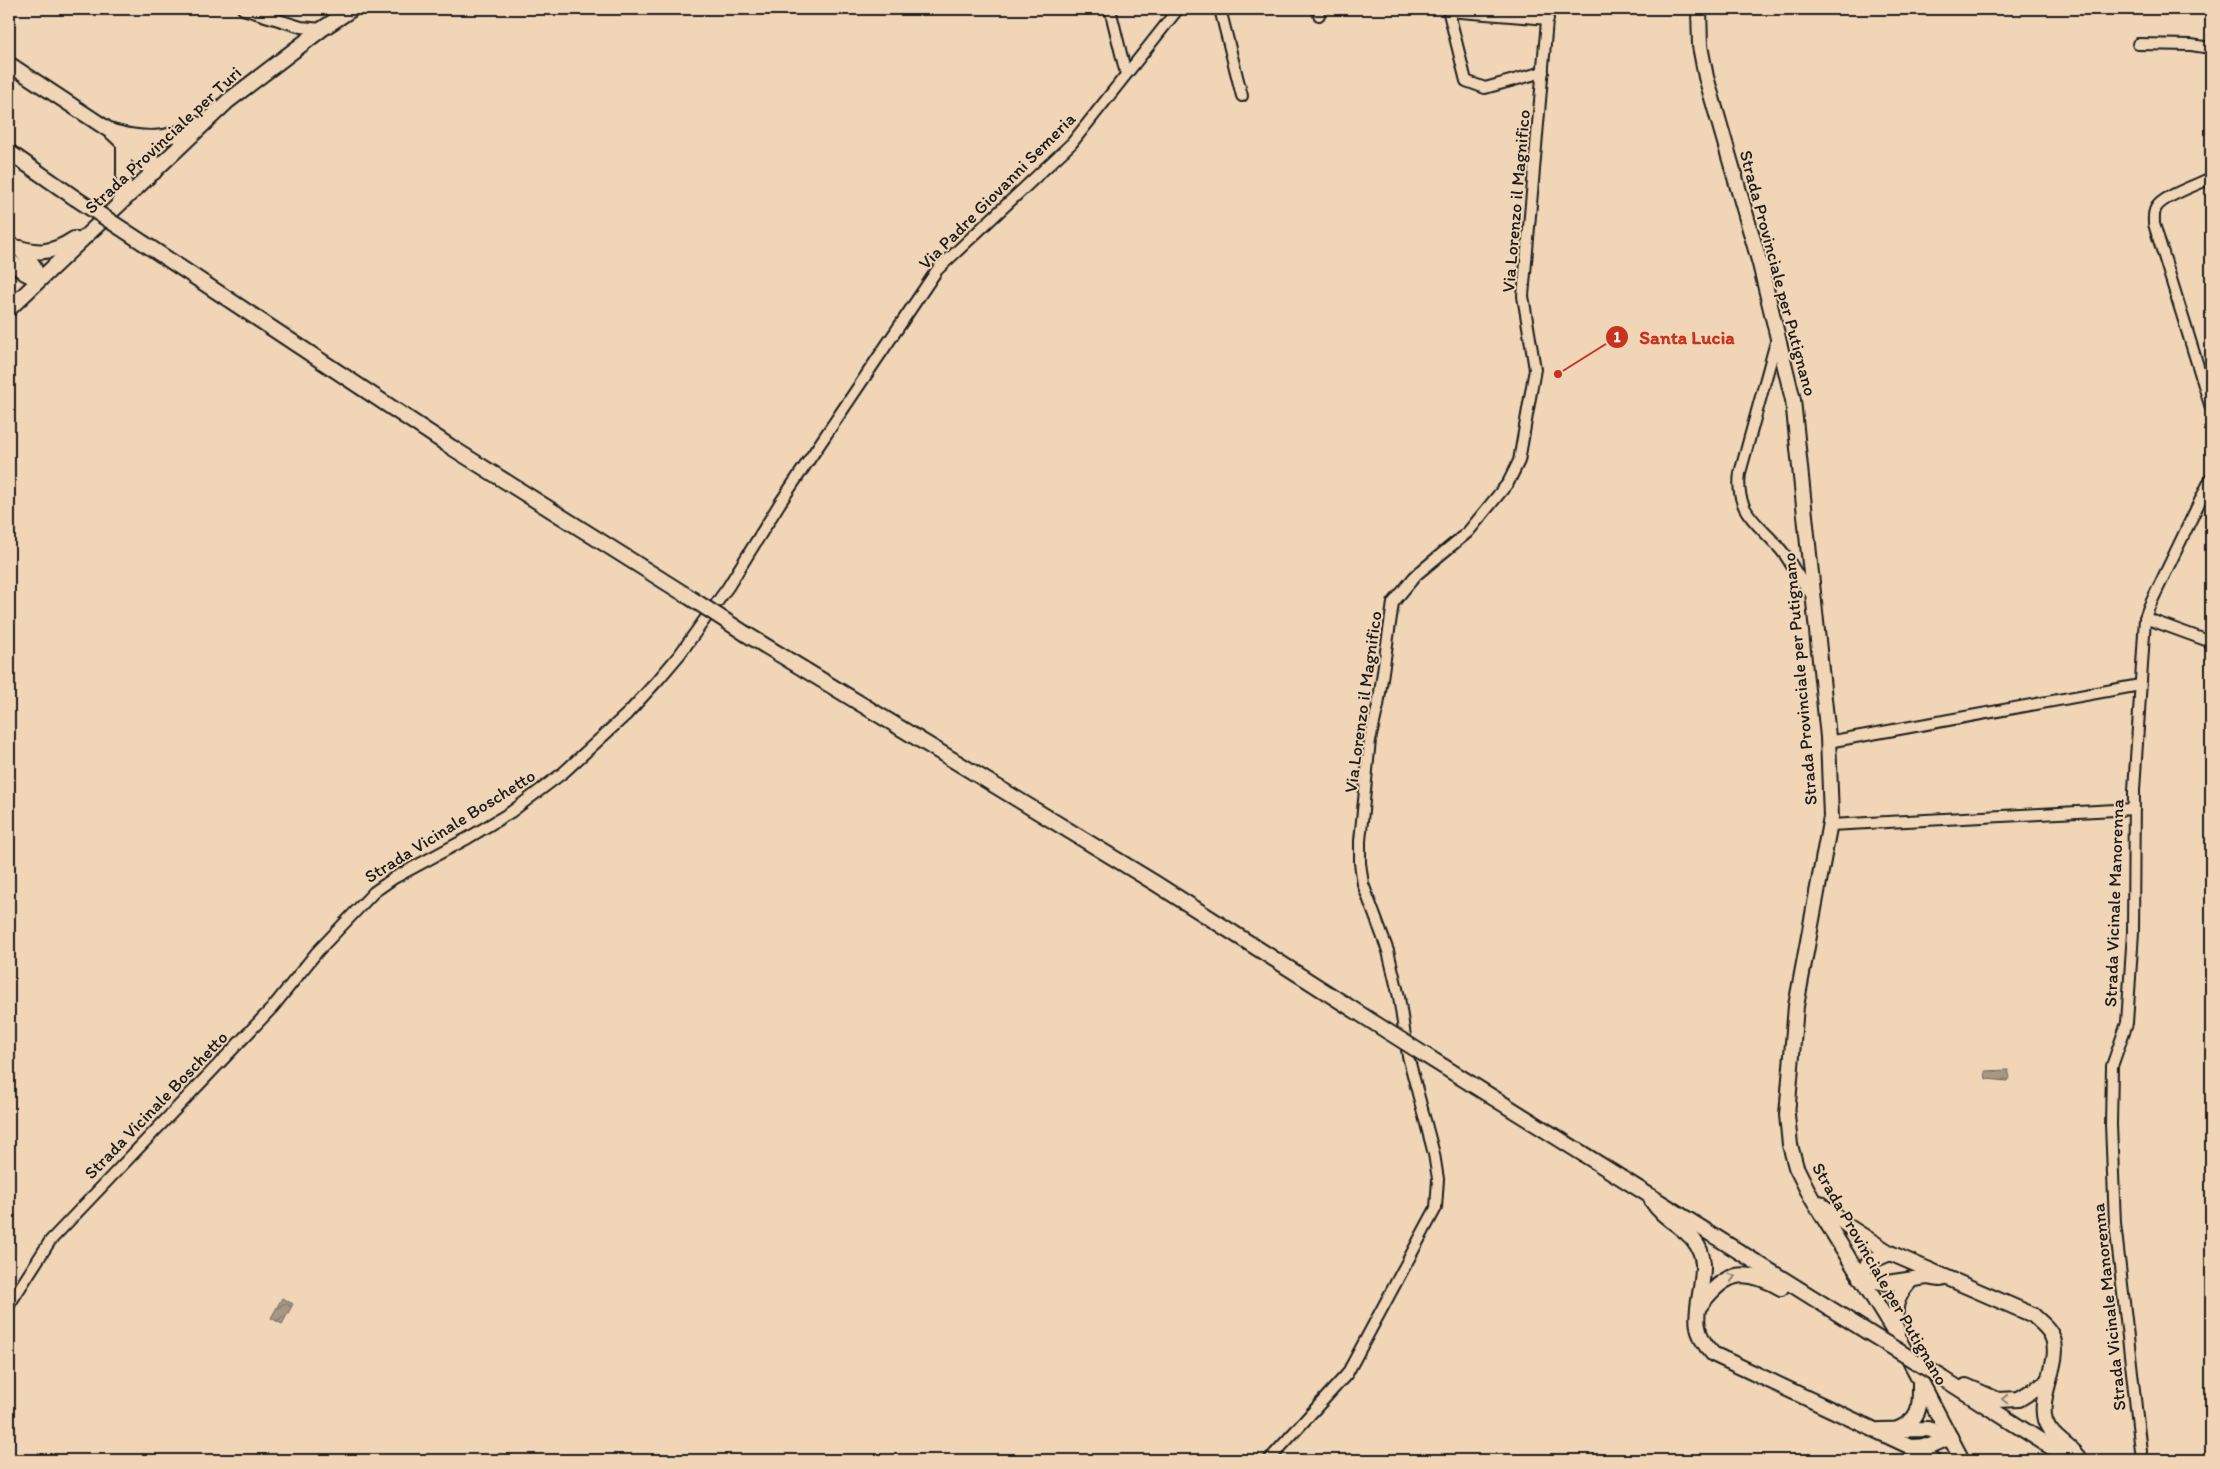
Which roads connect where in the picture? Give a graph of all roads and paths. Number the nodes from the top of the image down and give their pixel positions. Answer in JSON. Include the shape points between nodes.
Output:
{"nodes":[{"id":1,"x":243,"y":9,"type":"edge"},
{"id":2,"x":352,"y":9,"type":"edge"},
{"id":3,"x":1110,"y":9,"type":"edge"},
{"id":4,"x":1178,"y":9,"type":"edge"},
{"id":5,"x":1220,"y":9,"type":"edge"},
{"id":6,"x":1699,"y":9,"type":"edge"},
{"id":7,"x":1448,"y":10,"type":"edge"},
{"id":8,"x":1548,"y":14,"type":"edge"},
{"id":9,"x":322,"y":29,"type":"junction"},
{"id":10,"x":2138,"y":44,"type":"dead end"},
{"id":11,"x":2211,"y":48,"type":"edge"},
{"id":12,"x":9,"y":64,"type":"edge"},
{"id":13,"x":1543,"y":72,"type":"junction"},
{"id":14,"x":1126,"y":74,"type":"junction"},
{"id":15,"x":1242,"y":96,"type":"dead end"},
{"id":16,"x":228,"y":101,"type":"junction"},
{"id":17,"x":129,"y":142,"type":"junction"},
{"id":18,"x":9,"y":152,"type":"edge"},
{"id":19,"x":154,"y":172,"type":"junction"},
{"id":20,"x":2211,"y":178,"type":"edge"},
{"id":21,"x":113,"y":210,"type":"junction"},
{"id":22,"x":14,"y":246,"type":"edge"},
{"id":23,"x":9,"y":260,"type":"edge"},
{"id":24,"x":40,"y":280,"type":"junction"},
{"id":25,"x":9,"y":309,"type":"edge"},
{"id":26,"x":1778,"y":335,"type":"junction"},
{"id":27,"x":2211,"y":408,"type":"edge"},
{"id":28,"x":2211,"y":478,"type":"edge"},
{"id":29,"x":780,"y":503,"type":"joint"},
{"id":30,"x":1811,"y":594,"type":"junction"},
{"id":31,"x":2145,"y":618,"type":"junction"},
{"id":32,"x":2211,"y":642,"type":"edge"},
{"id":33,"x":2140,"y":685,"type":"junction"},
{"id":34,"x":1828,"y":742,"type":"junction"},
{"id":35,"x":2134,"y":809,"type":"junction"},
{"id":36,"x":1830,"y":825,"type":"junction"},
{"id":37,"x":1648,"y":1194,"type":"junction"},
{"id":38,"x":1811,"y":1197,"type":"junction"},
{"id":39,"x":1890,"y":1253,"type":"junction"},
{"id":40,"x":1860,"y":1278,"type":"junction"},
{"id":41,"x":1948,"y":1279,"type":"junction"},
{"id":42,"x":1912,"y":1280,"type":"junction"},
{"id":43,"x":1820,"y":1303,"type":"junction"},
{"id":44,"x":9,"y":1305,"type":"edge"},
{"id":45,"x":1697,"y":1309,"type":"junction"},
{"id":46,"x":1898,"y":1338,"type":"junction"},
{"id":47,"x":1920,"y":1378,"type":"junction"},
{"id":48,"x":1946,"y":1380,"type":"junction"},
{"id":49,"x":2048,"y":1381,"type":"junction"},
{"id":50,"x":1875,"y":1430,"type":"junction"},
{"id":51,"x":1896,"y":1430,"type":"junction"},
{"id":52,"x":1950,"y":1437,"type":"junction"},
{"id":53,"x":1911,"y":1447,"type":"junction"},
{"id":54,"x":1269,"y":1460,"type":"edge"},
{"id":55,"x":1934,"y":1460,"type":"edge"},
{"id":56,"x":1962,"y":1460,"type":"edge"},
{"id":57,"x":2071,"y":1460,"type":"edge"},
{"id":58,"x":2080,"y":1460,"type":"edge"},
{"id":59,"x":2142,"y":1460,"type":"edge"}],
"edges":[{"from":1,"to":9,"type":"street","via":[[301,27]]},
{"from":2,"to":9,"type":"main road","name":"Strada Provinciale per Turi"},
{"from":3,"to":14,"type":"street"},
{"from":4,"to":14,"type":"street","name":"Via Padre Giovanni Semeria"},
{"from":5,"to":15,"type":"street"},
{"from":6,"to":26,"type":"main road","name":"Strada Provinciale per Putignano","via":[[1700,46],[1706,77]]},
{"from":7,"to":8,"type":"street"},
{"from":7,"to":13,"type":"street","via":[[1466,81],[1485,88]]},
{"from":8,"to":13,"type":"street","name":"Via Lorenzo il Magnifico"},
{"from":9,"to":16,"type":"main road","name":"Strada Provinciale per Turi"},
{"from":10,"to":11,"type":"street"},
{"from":12,"to":17,"type":"main road"},
{"from":13,"to":54,"type":"street","name":"Via Lorenzo il Magnifico","via":[[1523,296],[1535,369],[1519,461],[1508,483],[1468,532],[1416,575],[1393,604],[1370,740],[1360,863],[1363,884],[1388,951],[1408,1056],[1434,1154],[1438,1179],[1436,1208],[1347,1374]]},
{"from":14,"to":29,"type":"street","name":"Via Padre Giovanni Semeria","via":[[1072,143],[937,270]]},
{"from":16,"to":17,"type":"main road","via":[[186,132]]},
{"from":16,"to":19,"type":"main road","name":"Strada Provinciale per Turi"},
{"from":17,"to":19,"type":"main road"},
{"from":17,"to":21,"type":"main road","via":[[124,190]]},
{"from":18,"to":37,"type":"main road","bridge":true,"via":[[451,447],[746,634],[1155,883]]},
{"from":19,"to":21,"type":"main road","name":"Strada Provinciale per Turi"},
{"from":20,"to":27,"type":"street","via":[[2165,200],[2156,207],[2154,216]]},
{"from":21,"to":22,"type":"main road","via":[[60,248],[35,252]]},
{"from":21,"to":24,"type":"main road","name":"Strada Provinciale per Turi"},
{"from":22,"to":24,"type":"main road","via":[[33,265]]},
{"from":23,"to":24,"type":"main road"},
{"from":24,"to":25,"type":"main road","name":"Strada Provinciale per Turi"},
{"from":26,"to":30,"type":"main road","name":"Strada Provinciale per Putignano","via":[[1796,419]]},
{"from":26,"to":30,"type":"street","via":[[1737,490],[1742,504]]},
{"from":28,"to":31,"type":"street","name":"Strada Vicinale Manorenna"},
{"from":29,"to":44,"type":"street","name":"Strada Vicinale Boschetto","via":[[728,587],[680,654],[627,714],[564,772],[511,812],[394,878],[368,897],[317,952],[272,1008],[50,1241]]},
{"from":30,"to":34,"type":"main road","name":"Strada Provinciale per Putignano"},
{"from":31,"to":32,"type":"street"},
{"from":31,"to":33,"type":"street","name":"Strada Vicinale Manorenna"},
{"from":33,"to":34,"type":"street"},
{"from":33,"to":35,"type":"street","name":"Strada Vicinale Manorenna"},
{"from":34,"to":36,"type":"main road","name":"Strada Provinciale per Putignano"},
{"from":35,"to":36,"type":"street"},
{"from":35,"to":59,"type":"street","name":"Strada Vicinale Manorenna","via":[[2133,932],[2127,1023],[2112,1066],[2110,1125],[2115,1223]]},
{"from":36,"to":38,"type":"main road","name":"Strada Provinciale per Putignano","via":[[1796,1006],[1787,1115],[1796,1168]]},
{"from":37,"to":43,"type":"main road"},
{"from":37,"to":45,"type":"main road","via":[[1659,1213],[1687,1231],[1698,1244],[1703,1264]]},
{"from":38,"to":39,"type":"main road","via":[[1848,1227]]},
{"from":38,"to":40,"type":"main road","name":"Strada Provinciale per Putignano"},
{"from":39,"to":40,"type":"main road","via":[[1869,1262]]},
{"from":39,"to":41,"type":"main road"},
{"from":40,"to":42,"type":"main road","via":[[1887,1283]]},
{"from":40,"to":46,"type":"main road","name":"Strada Provinciale per Putignano"},
{"from":41,"to":42,"type":"main road","via":[[1927,1277]]},
{"from":41,"to":49,"type":"main road","via":[[2033,1315],[2050,1332],[2056,1358]]},
{"from":42,"to":46,"type":"main road","via":[[1898,1294],[1894,1312]]},
{"from":45,"to":43,"type":"main road","one_way":true,"via":[[1726,1277],[1745,1274],[1764,1278],[1792,1294]]},
{"from":43,"to":48,"type":"main road","bridge":true},
{"from":45,"to":50,"type":"main road","via":[[1698,1328],[1704,1345],[1713,1354]]},
{"from":46,"to":47,"type":"main road","name":"Strada Provinciale per Putignano"},
{"from":47,"to":51,"type":"main road","via":[[1917,1413],[1910,1423]]},
{"from":47,"to":52,"type":"main road","name":"Strada Provinciale per Putignano"},
{"from":49,"to":48,"type":"main road","one_way":true,"via":[[2019,1399],[1998,1400],[1972,1387]]},
{"from":48,"to":57,"type":"main road"},
{"from":49,"to":58,"type":"main road","via":[[2044,1400],[2045,1420],[2053,1435]]},
{"from":50,"to":51,"type":"main road"},
{"from":50,"to":53,"type":"main road"},
{"from":51,"to":52,"type":"main road","via":[[1928,1429]]},
{"from":52,"to":53,"type":"main road","via":[[1930,1446]]},
{"from":52,"to":56,"type":"main road","name":"Strada Provinciale per Putignano"},
{"from":53,"to":55,"type":"main road"}]}
